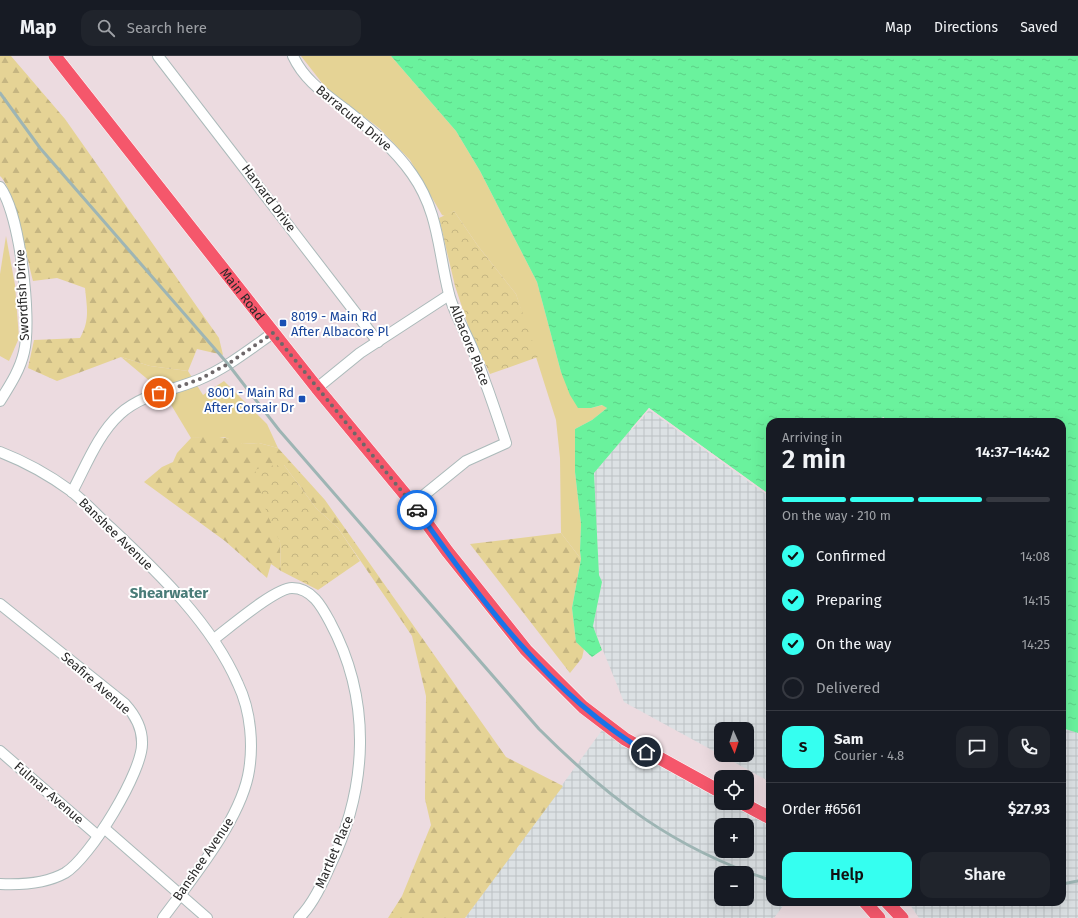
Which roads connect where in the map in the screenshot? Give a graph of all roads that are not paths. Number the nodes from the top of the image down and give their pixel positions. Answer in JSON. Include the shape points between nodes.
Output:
{"nodes":[{"id":1,"x":55,"y":56,"type":"edge"},
{"id":2,"x":158,"y":56,"type":"edge"},
{"id":3,"x":293,"y":56,"type":"edge"},
{"id":4,"x":0,"y":187,"type":"edge"},
{"id":5,"x":449,"y":295,"type":"junction"},
{"id":6,"x":273,"y":333,"type":"junction"},
{"id":7,"x":378,"y":342,"type":"junction"},
{"id":8,"x":317,"y":388,"type":"junction"},
{"id":9,"x":0,"y":401,"type":"edge"},
{"id":10,"x":0,"y":452,"type":"edge"},
{"id":11,"x":72,"y":492,"type":"junction"},
{"id":12,"x":413,"y":504,"type":"junction"},
{"id":13,"x":0,"y":604,"type":"edge"},
{"id":14,"x":214,"y":639,"type":"junction"},
{"id":15,"x":0,"y":751,"type":"edge"},
{"id":16,"x":714,"y":788,"type":"edge"},
{"id":17,"x":754,"y":809,"type":"edge"},
{"id":18,"x":766,"y":816,"type":"edge"},
{"id":19,"x":101,"y":832,"type":"junction"},
{"id":20,"x":0,"y":884,"type":"edge"},
{"id":21,"x":180,"y":895,"type":"junction"},
{"id":22,"x":868,"y":906,"type":"edge"},
{"id":23,"x":891,"y":906,"type":"edge"},
{"id":24,"x":163,"y":918,"type":"edge"},
{"id":25,"x":207,"y":918,"type":"edge"},
{"id":26,"x":300,"y":918,"type":"edge"},
{"id":27,"x":879,"y":918,"type":"edge"},
{"id":28,"x":902,"y":918,"type":"edge"}],
"edges":[{"from":1,"to":6,"type":"main road","name":"Main Road"},
{"from":2,"to":7,"type":"street","name":"Harvard Drive"},
{"from":3,"to":5,"type":"street","name":"Barracuda Drive","via":[[310,82],[381,139],[412,174],[431,208]]},
{"from":4,"to":9,"type":"street","name":"Swordfish Drive","via":[[6,195],[19,242],[26,333],[19,368]]},
{"from":5,"to":7,"type":"street","name":"Albacore Place"},
{"from":5,"to":12,"type":"street","name":"Albacore Place","via":[[485,380],[506,443],[466,461]]},
{"from":6,"to":8,"type":"main road","name":"Main Road"},
{"from":6,"to":11,"type":"street","via":[[210,374],[149,396],[128,408],[107,429]]},
{"from":7,"to":8,"type":"street","name":"Albacore Place","via":[[360,353]]},
{"from":8,"to":12,"type":"main road","name":"Main Road"},
{"from":10,"to":11,"type":"street","name":"Banshee Avenue","via":[[44,472]]},
{"from":11,"to":14,"type":"street","name":"Banshee Avenue","via":[[135,550]]},
{"from":12,"to":16,"type":"main road","name":"Main Road","via":[[526,650],[552,678],[608,726],[646,752]]},
{"from":13,"to":19,"type":"street","name":"Seafire Avenue","via":[[125,704],[137,720],[142,742],[140,761]]},
{"from":14,"to":21,"type":"street","name":"Banshee Avenue","via":[[238,683],[245,704],[250,744],[248,776],[232,815]]},
{"from":14,"to":26,"type":"street","name":"Martlet Place","via":[[269,597],[282,590],[294,588],[308,592],[319,602],[336,633],[349,667],[361,742],[361,762],[356,789],[345,833],[320,887]]},
{"from":15,"to":19,"type":"street","name":"Fulmar Avenue"},
{"from":17,"to":18,"type":"main road"},
{"from":19,"to":20,"type":"street","via":[[77,863],[59,876],[24,883]]},
{"from":19,"to":21,"type":"street"},
{"from":21,"to":24,"type":"street","name":"Banshee Avenue"},
{"from":21,"to":25,"type":"street"},
{"from":22,"to":27,"type":"main road"},
{"from":23,"to":28,"type":"main road"}]}
